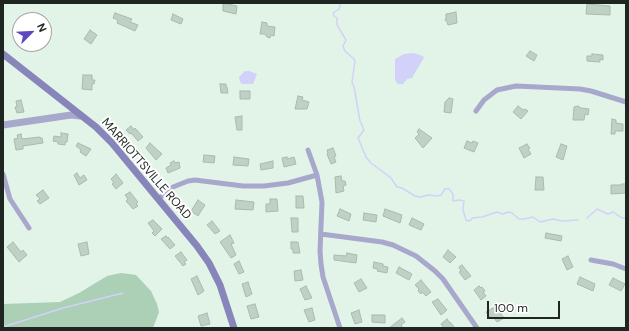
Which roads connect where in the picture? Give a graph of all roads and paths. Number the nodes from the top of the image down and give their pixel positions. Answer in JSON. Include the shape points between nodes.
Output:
{"nodes":[{"id":1,"x":3,"y":54,"type":"edge"},
{"id":2,"x":626,"y":102,"type":"edge"},
{"id":3,"x":476,"y":111,"type":"dead end"},
{"id":4,"x":80,"y":116,"type":"junction"},
{"id":5,"x":3,"y":126,"type":"edge"},
{"id":6,"x":308,"y":150,"type":"dead end"},
{"id":7,"x":3,"y":174,"type":"edge"},
{"id":8,"x":317,"y":175,"type":"junction"},
{"id":9,"x":158,"y":199,"type":"junction"},
{"id":10,"x":29,"y":228,"type":"dead end"},
{"id":11,"x":321,"y":234,"type":"junction"},
{"id":12,"x":591,"y":260,"type":"dead end"},
{"id":13,"x":626,"y":269,"type":"edge"},
{"id":14,"x":234,"y":328,"type":"edge"},
{"id":15,"x":340,"y":328,"type":"edge"},
{"id":16,"x":477,"y":328,"type":"edge"}],
"edges":[{"from":1,"to":4,"type":"main road","name":"MARRIOTTSVILLE ROAD"},
{"from":2,"to":3,"type":"street","via":[[591,91],[516,86],[496,90]]},
{"from":4,"to":5,"type":"street","via":[[71,115]]},
{"from":4,"to":9,"type":"main road","name":"MARRIOTTSVILLE ROAD","via":[[101,132]]},
{"from":6,"to":8,"type":"street"},
{"from":7,"to":10,"type":"street","via":[[10,199]]},
{"from":8,"to":9,"type":"street","via":[[264,186],[188,181],[173,187]]},
{"from":8,"to":11,"type":"street","via":[[322,202]]},
{"from":9,"to":14,"type":"main road","name":"MARRIOTTSVILLE ROAD","via":[[210,263]]},
{"from":11,"to":15,"type":"street","via":[[323,278]]},
{"from":11,"to":16,"type":"street","via":[[382,242],[416,256],[443,279]]},
{"from":12,"to":13,"type":"street"}]}
